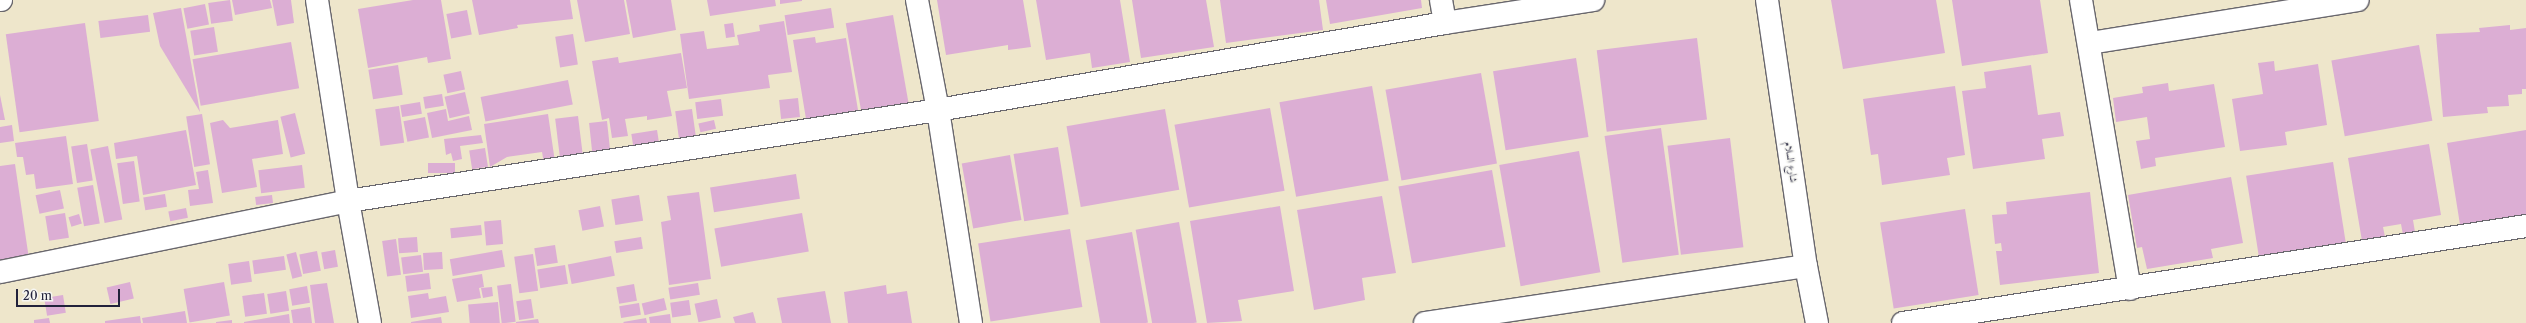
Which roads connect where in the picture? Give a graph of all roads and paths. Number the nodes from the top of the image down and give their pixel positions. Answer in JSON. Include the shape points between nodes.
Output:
{"nodes":[{"id":1,"x":317,"y":0,"type":"edge"},
{"id":2,"x":917,"y":0,"type":"edge"},
{"id":3,"x":1441,"y":0,"type":"edge"},
{"id":4,"x":1593,"y":0,"type":"edge"},
{"id":5,"x":1768,"y":0,"type":"edge"},
{"id":6,"x":2082,"y":0,"type":"edge"},
{"id":7,"x":2358,"y":0,"type":"edge"},
{"id":8,"x":1445,"y":23,"type":"junction"},
{"id":9,"x":2090,"y":43,"type":"junction"},
{"id":10,"x":938,"y":110,"type":"junction"},
{"id":11,"x":348,"y":201,"type":"junction"},
{"id":12,"x":2526,"y":226,"type":"edge"},
{"id":13,"x":1806,"y":266,"type":"junction"},
{"id":14,"x":0,"y":272,"type":"edge"},
{"id":15,"x":2130,"y":289,"type":"junction"},
{"id":16,"x":1493,"y":318,"type":"edge"},
{"id":17,"x":370,"y":323,"type":"edge"},
{"id":18,"x":971,"y":323,"type":"edge"},
{"id":19,"x":1425,"y":323,"type":"edge"},
{"id":20,"x":1817,"y":323,"type":"edge"},
{"id":21,"x":1903,"y":323,"type":"edge"}],
"edges":[{"from":1,"to":11,"type":"street"},
{"from":2,"to":10,"type":"street"},
{"from":3,"to":8,"type":"street"},
{"from":4,"to":8,"type":"street"},
{"from":5,"to":13,"type":"street","name":"شارع السلام"},
{"from":6,"to":9,"type":"street"},
{"from":7,"to":9,"type":"street"},
{"from":8,"to":10,"type":"street"},
{"from":9,"to":15,"type":"street"},
{"from":10,"to":11,"type":"street"},
{"from":10,"to":18,"type":"street"},
{"from":11,"to":14,"type":"street"},
{"from":11,"to":17,"type":"street"},
{"from":12,"to":15,"type":"street"},
{"from":13,"to":16,"type":"street"},
{"from":13,"to":20,"type":"street","name":"شارع السلام"},
{"from":15,"to":21,"type":"street"},
{"from":16,"to":19,"type":"street"}]}
